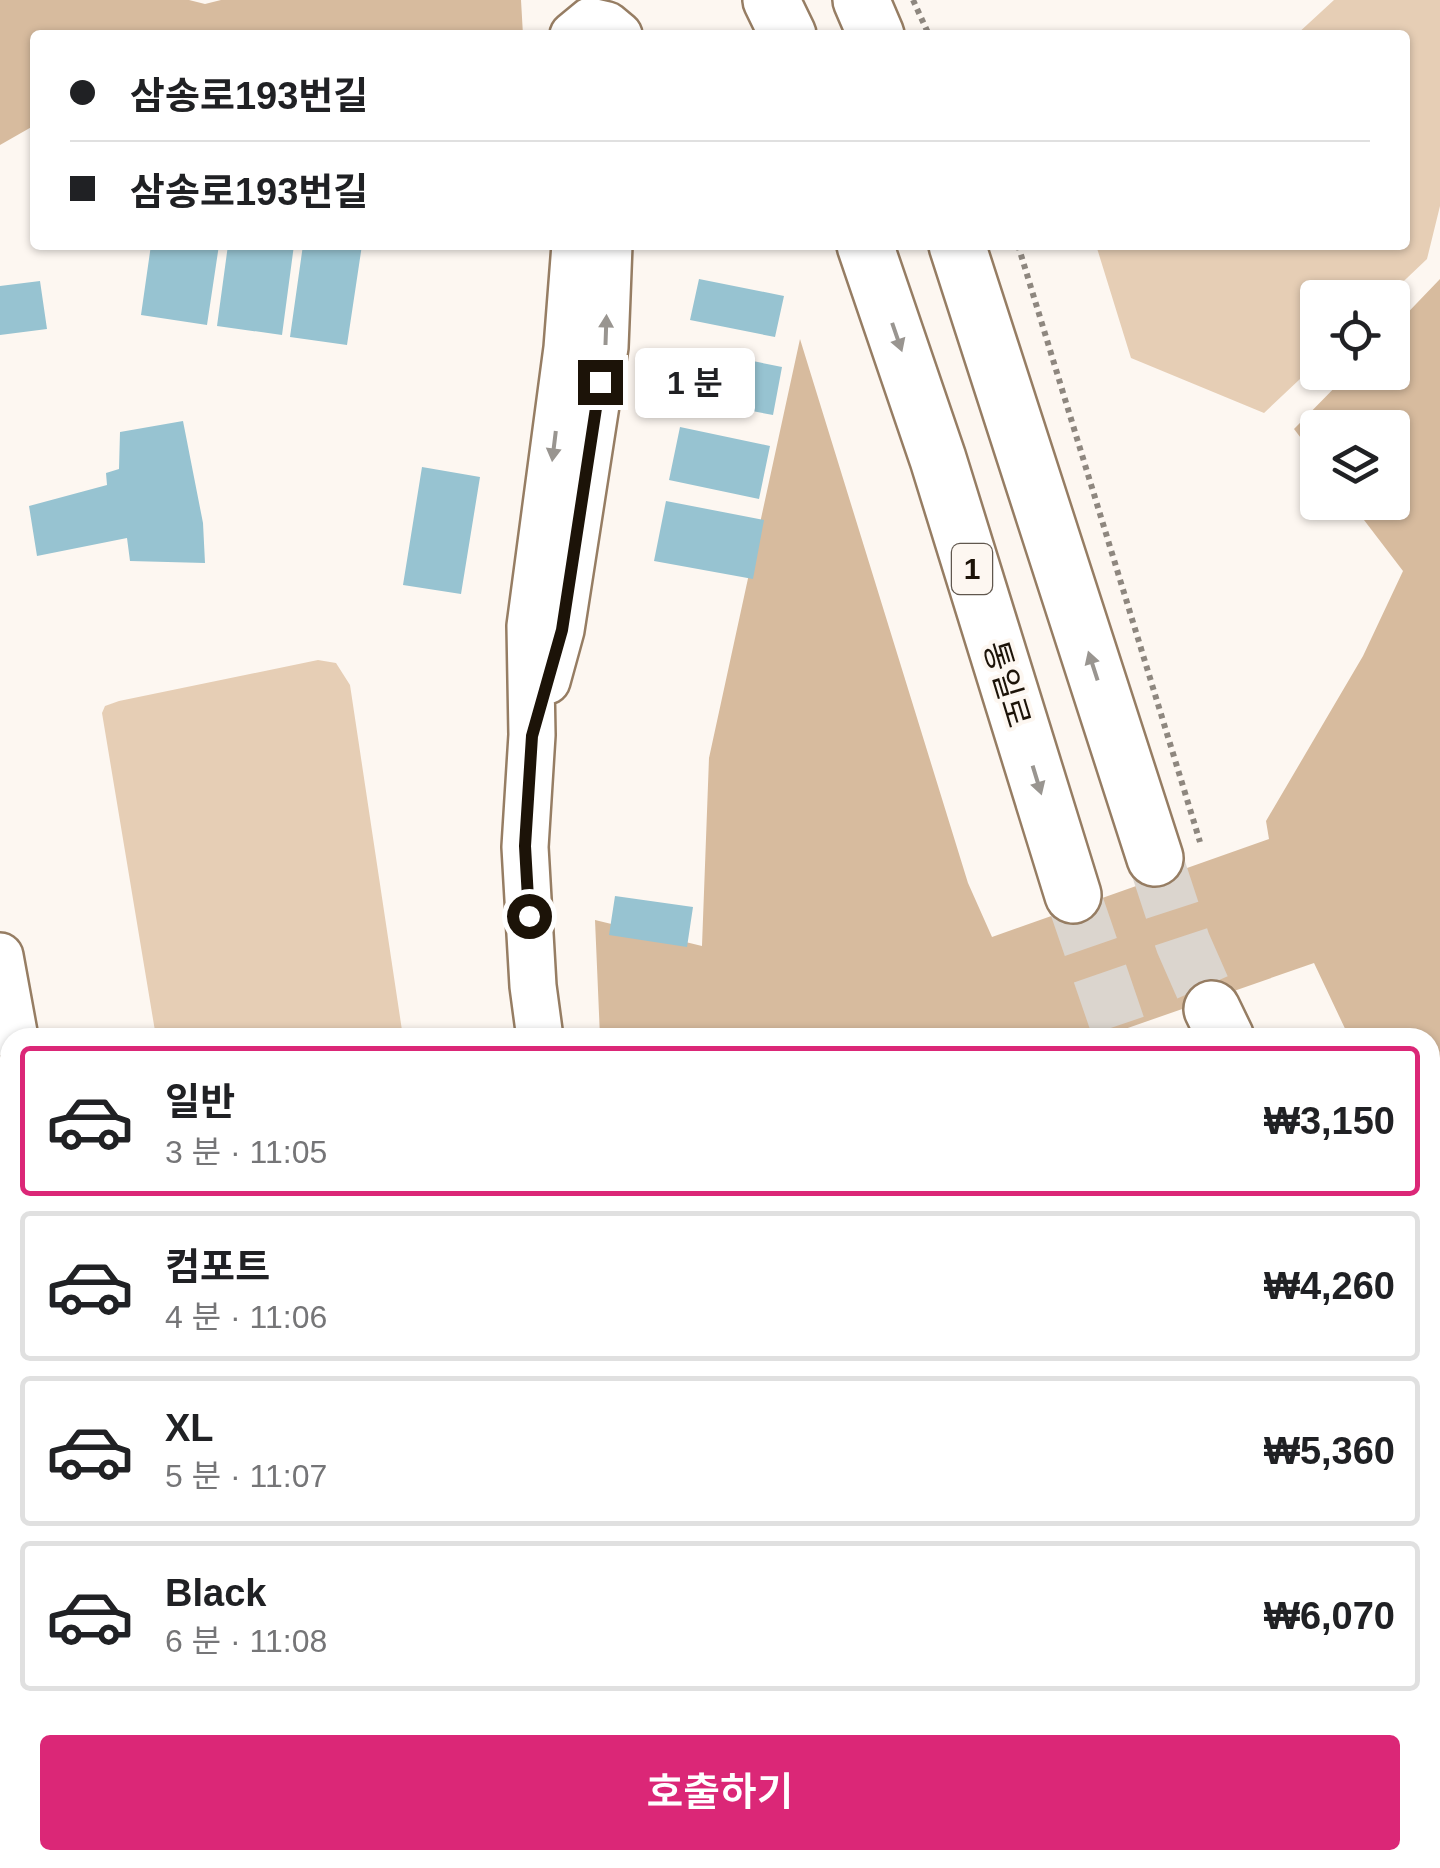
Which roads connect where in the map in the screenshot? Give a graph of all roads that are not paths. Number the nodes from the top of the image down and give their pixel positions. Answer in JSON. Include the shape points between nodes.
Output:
{"nodes":[{"id":1,"x":771,"y":0,"type":"edge"},
{"id":2,"x":861,"y":0,"type":"edge"},
{"id":3,"x":573,"y":23,"type":"edge"},
{"id":4,"x":614,"y":30,"type":"edge"},
{"id":5,"x":786,"y":30,"type":"edge"},
{"id":6,"x":874,"y":30,"type":"edge"},
{"id":7,"x":575,"y":250,"type":"edge"},
{"id":8,"x":608,"y":250,"type":"edge"},
{"id":9,"x":867,"y":250,"type":"edge"},
{"id":10,"x":959,"y":250,"type":"edge"},
{"id":11,"x":532,"y":736,"type":"junction"},
{"id":12,"x":1178,"y":850,"type":"tunnel mouth"},
{"id":13,"x":1073,"y":895,"type":"tunnel mouth"},
{"id":14,"x":0,"y":956,"type":"edge"},
{"id":15,"x":13,"y":1028,"type":"edge"},
{"id":16,"x":539,"y":1028,"type":"edge"}],
"edges":[{"from":1,"to":5,"type":"main road"},
{"from":2,"to":6,"type":"main road"},
{"from":3,"to":4,"type":"street"},
{"from":7,"to":11,"type":"street","one_way":true,"via":[[530,626]]},
{"from":11,"to":8,"type":"street","one_way":true,"via":[[564,611],[605,347]]},
{"from":9,"to":13,"type":"main road","name":"통일로","number":"1","one_way":true},
{"from":12,"to":10,"type":"main road","one_way":true},
{"from":11,"to":16,"type":"street","via":[[525,846]]},
{"from":14,"to":15,"type":"street"}]}
